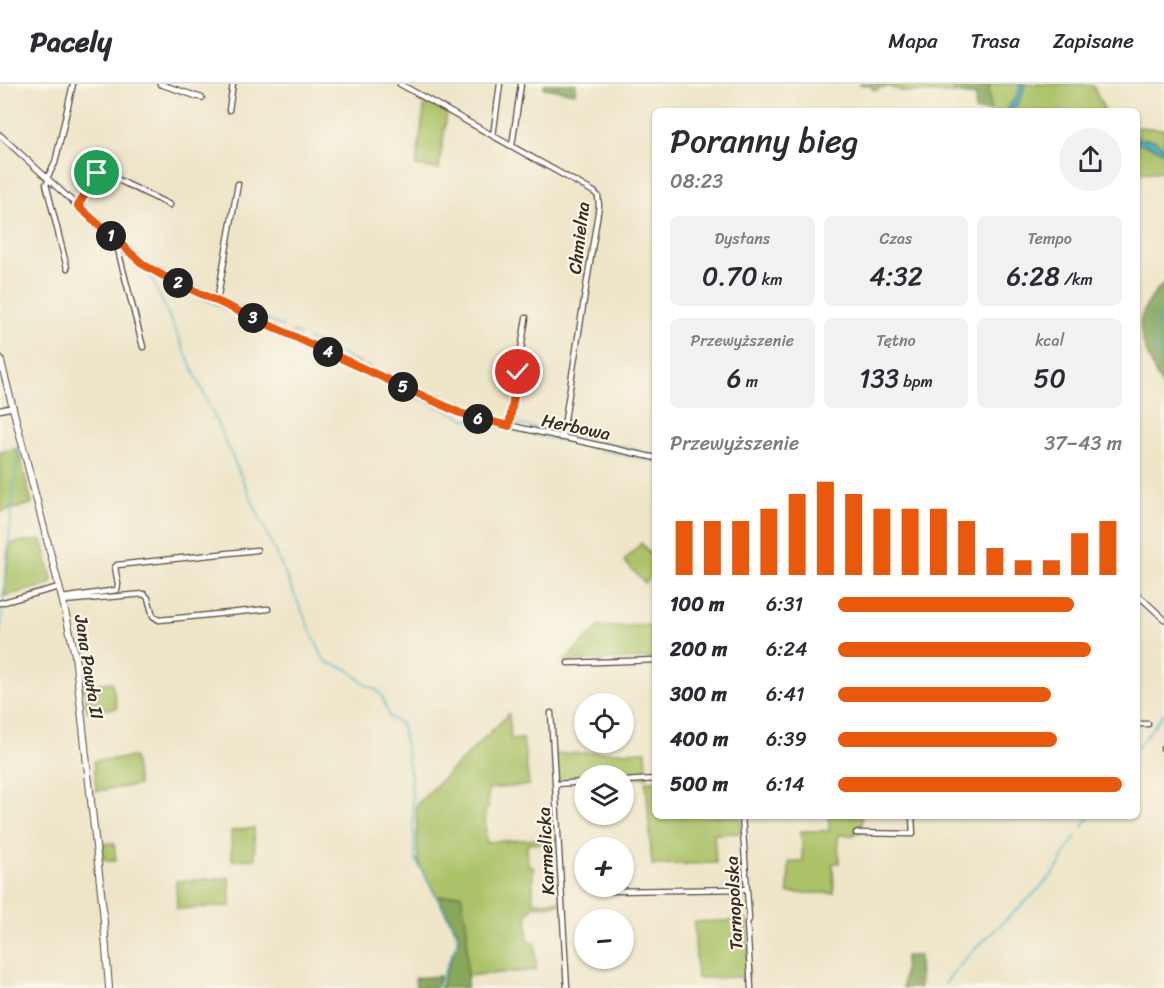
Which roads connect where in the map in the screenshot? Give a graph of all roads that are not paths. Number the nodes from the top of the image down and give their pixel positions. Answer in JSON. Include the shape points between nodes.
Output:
{"nodes":[{"id":1,"x":73,"y":84,"type":"edge"},
{"id":2,"x":160,"y":84,"type":"edge"},
{"id":3,"x":233,"y":84,"type":"edge"},
{"id":4,"x":400,"y":84,"type":"edge"},
{"id":5,"x":412,"y":84,"type":"edge"},
{"id":6,"x":500,"y":84,"type":"edge"},
{"id":7,"x":521,"y":84,"type":"edge"},
{"id":8,"x":411,"y":90,"type":"junction"},
{"id":9,"x":202,"y":98,"type":"dead end"},
{"id":10,"x":229,"y":110,"type":"dead end"},
{"id":11,"x":0,"y":135,"type":"edge"},
{"id":12,"x":493,"y":136,"type":"junction"},
{"id":13,"x":512,"y":146,"type":"junction"},
{"id":14,"x":48,"y":179,"type":"junction"},
{"id":15,"x":238,"y":184,"type":"dead end"},
{"id":16,"x":170,"y":205,"type":"dead end"},
{"id":17,"x":78,"y":206,"type":"junction"},
{"id":18,"x":120,"y":244,"type":"junction"},
{"id":19,"x":67,"y":268,"type":"dead end"},
{"id":20,"x":217,"y":301,"type":"junction"},
{"id":21,"x":526,"y":318,"type":"dead end"},
{"id":22,"x":143,"y":347,"type":"dead end"},
{"id":23,"x":0,"y":358,"type":"edge"},
{"id":24,"x":13,"y":407,"type":"junction"},
{"id":25,"x":0,"y":410,"type":"edge"},
{"id":26,"x":509,"y":426,"type":"junction"},
{"id":27,"x":562,"y":438,"type":"junction"},
{"id":28,"x":652,"y":457,"type":"edge"},
{"id":29,"x":256,"y":550,"type":"dead end"},
{"id":30,"x":59,"y":586,"type":"junction"},
{"id":31,"x":1140,"y":597,"type":"edge"},
{"id":32,"x":62,"y":599,"type":"junction"},
{"id":33,"x":0,"y":603,"type":"edge"},
{"id":34,"x":268,"y":609,"type":"dead end"},
{"id":35,"x":1164,"y":619,"type":"edge"},
{"id":36,"x":652,"y":660,"type":"edge"},
{"id":37,"x":568,"y":663,"type":"dead end"},
{"id":38,"x":551,"y":712,"type":"dead end"},
{"id":39,"x":1140,"y":724,"type":"edge"},
{"id":40,"x":1148,"y":724,"type":"dead end"},
{"id":41,"x":652,"y":780,"type":"edge"},
{"id":42,"x":634,"y":781,"type":"edge"},
{"id":43,"x":574,"y":783,"type":"edge"},
{"id":44,"x":555,"y":784,"type":"junction"},
{"id":45,"x":742,"y":819,"type":"edge"},
{"id":46,"x":912,"y":819,"type":"edge"},
{"id":47,"x":856,"y":833,"type":"dead end"},
{"id":48,"x":747,"y":889,"type":"junction"},
{"id":49,"x":634,"y":891,"type":"edge"},
{"id":50,"x":109,"y":988,"type":"edge"},
{"id":51,"x":567,"y":988,"type":"edge"},
{"id":52,"x":751,"y":988,"type":"edge"}],
"edges":[{"from":1,"to":14,"type":"street"},
{"from":2,"to":9,"type":"street"},
{"from":3,"to":10,"type":"street"},
{"from":4,"to":8,"type":"street","name":"Chmielna"},
{"from":5,"to":8,"type":"street"},
{"from":6,"to":12,"type":"street"},
{"from":7,"to":13,"type":"street"},
{"from":8,"to":12,"type":"street","name":"Chmielna"},
{"from":11,"to":14,"type":"street","name":"Herbowa"},
{"from":12,"to":13,"type":"street","name":"Chmielna"},
{"from":13,"to":27,"type":"street","name":"Chmielna","via":[[594,192],[599,200]]},
{"from":14,"to":17,"type":"street","name":"Herbowa"},
{"from":14,"to":19,"type":"street"},
{"from":15,"to":20,"type":"street"},
{"from":16,"to":17,"type":"street","via":[[100,171]]},
{"from":17,"to":18,"type":"street","name":"Herbowa"},
{"from":18,"to":20,"type":"street","name":"Herbowa","via":[[152,271]]},
{"from":18,"to":22,"type":"street","via":[[120,258]]},
{"from":20,"to":26,"type":"street","name":"Herbowa","via":[[460,413]]},
{"from":21,"to":26,"type":"street"},
{"from":23,"to":24,"type":"street","name":"Jana Pawła II"},
{"from":24,"to":25,"type":"street"},
{"from":24,"to":30,"type":"street","name":"Jana Pawła II"},
{"from":26,"to":27,"type":"street","name":"Herbowa"},
{"from":27,"to":28,"type":"street","name":"Herbowa"},
{"from":29,"to":32,"type":"street","via":[[117,565],[117,590]]},
{"from":30,"to":32,"type":"street","name":"Jana Pawła II"},
{"from":30,"to":33,"type":"street"},
{"from":31,"to":35,"type":"street"},
{"from":32,"to":34,"type":"street","via":[[144,594],[153,616],[159,620]]},
{"from":32,"to":50,"type":"street","name":"Jana Pawła II","via":[[77,668]]},
{"from":36,"to":37,"type":"street"},
{"from":38,"to":44,"type":"street","name":"Karmelicka"},
{"from":39,"to":40,"type":"street"},
{"from":41,"to":42,"type":"street"},
{"from":43,"to":44,"type":"street"},
{"from":44,"to":51,"type":"street","name":"Karmelicka"},
{"from":45,"to":48,"type":"street","name":"Tarnopolska"},
{"from":46,"to":47,"type":"street","via":[[913,834]]},
{"from":48,"to":49,"type":"street"},
{"from":48,"to":52,"type":"street","name":"Tarnopolska"}]}
